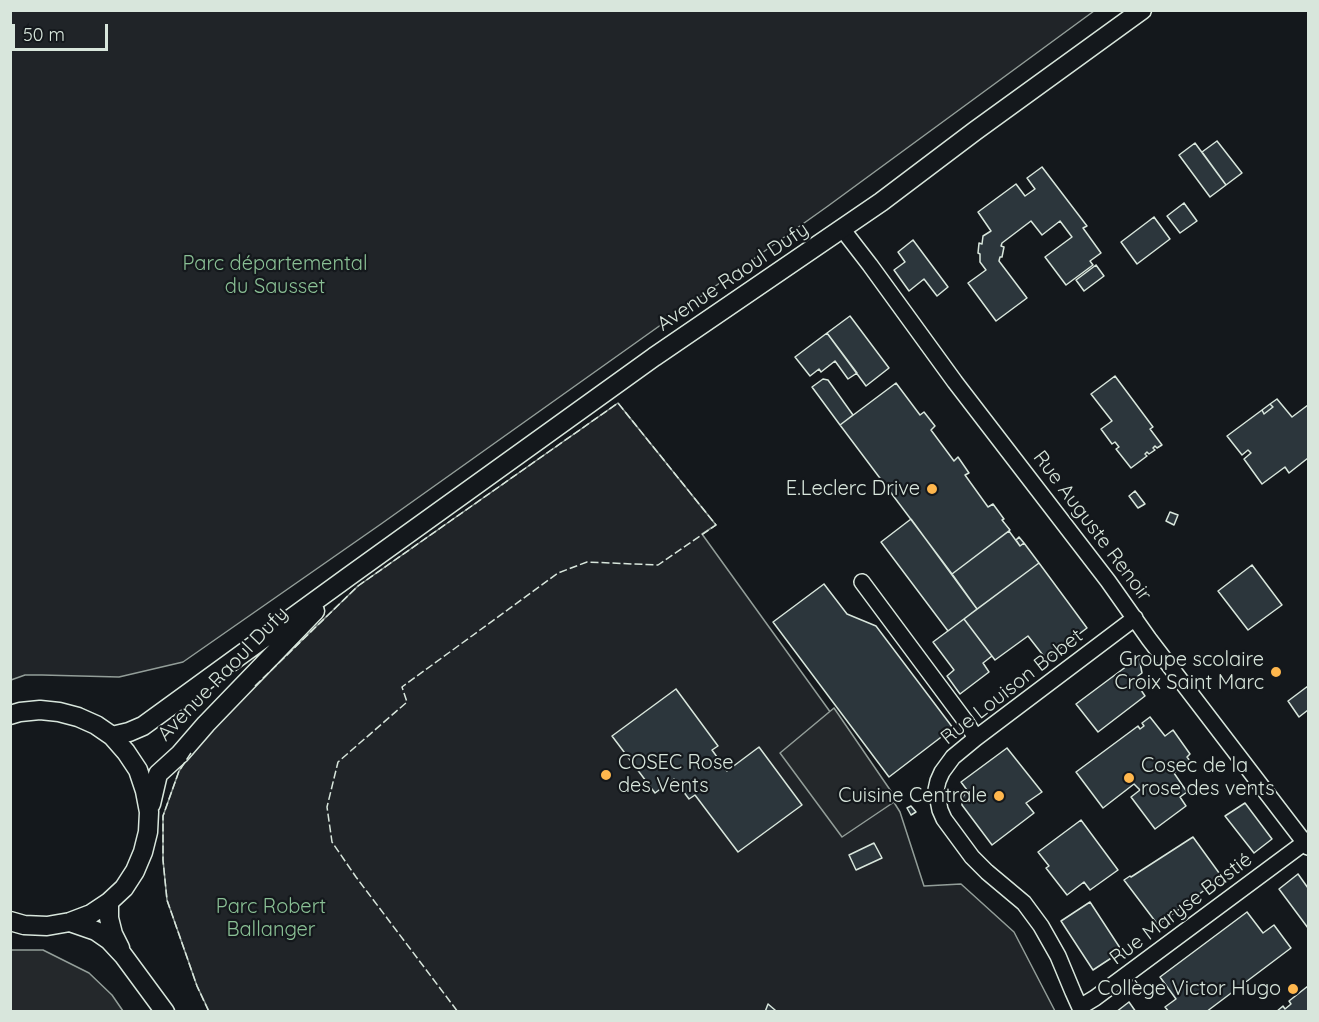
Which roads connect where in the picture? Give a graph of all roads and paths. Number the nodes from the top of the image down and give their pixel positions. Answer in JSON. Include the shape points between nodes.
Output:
{"nodes":[{"id":1,"x":1142,"y":10,"type":"edge"},
{"id":2,"x":843,"y":230,"type":"junction"},
{"id":3,"x":348,"y":577,"type":"junction"},
{"id":4,"x":862,"y":582,"type":"dead end"},
{"id":5,"x":1135,"y":618,"type":"junction"},
{"id":6,"x":10,"y":715,"type":"edge"},
{"id":7,"x":112,"y":736,"type":"junction"},
{"id":8,"x":976,"y":738,"type":"junction"},
{"id":9,"x":149,"y":812,"type":"junction"},
{"id":10,"x":1307,"y":843,"type":"edge"},
{"id":11,"x":109,"y":902,"type":"junction"},
{"id":12,"x":10,"y":921,"type":"edge"},
{"id":13,"x":70,"y":922,"type":"junction"},
{"id":14,"x":123,"y":955,"type":"junction"},
{"id":15,"x":1081,"y":1009,"type":"edge"},
{"id":16,"x":165,"y":1011,"type":"edge"}],
"edges":[{"from":1,"to":2,"type":"main road","name":"Avenue Raoul Dufy"},
{"from":2,"to":3,"type":"main road","name":"Avenue Raoul Dufy","via":[[654,357]]},
{"from":2,"to":5,"type":"street","name":"Rue Auguste Renoir"},
{"from":3,"to":7,"type":"main road","name":"Avenue Raoul Dufy","via":[[142,726]]},
{"from":3,"to":9,"type":"main road","name":"Avenue Raoul Dufy","via":[[158,774]]},
{"from":4,"to":8,"type":"street"},
{"from":5,"to":8,"type":"street","name":"Rue Louison Bobet"},
{"from":5,"to":10,"type":"street","name":"Rue Auguste Renoir"},
{"from":6,"to":7,"type":"main road","via":[[40,710],[59,712],[96,725]]},
{"from":7,"to":9,"type":"main road","via":[[138,770]]},
{"from":8,"to":15,"type":"street","name":"Rue Louison Bobet","via":[[953,757],[938,780],[940,810],[972,857],[1024,903],[1041,926],[1059,956]]},
{"from":9,"to":11,"type":"main road","via":[[148,832],[135,871]]},
{"from":10,"to":15,"type":"street","name":"Rue Maryse Bastié"},
{"from":11,"to":13,"type":"main road"},
{"from":11,"to":14,"type":"main road","via":[[112,934]]},
{"from":12,"to":13,"type":"main road","via":[[47,926]]},
{"from":13,"to":14,"type":"main road","via":[[96,931]]},
{"from":14,"to":16,"type":"main road"}]}
